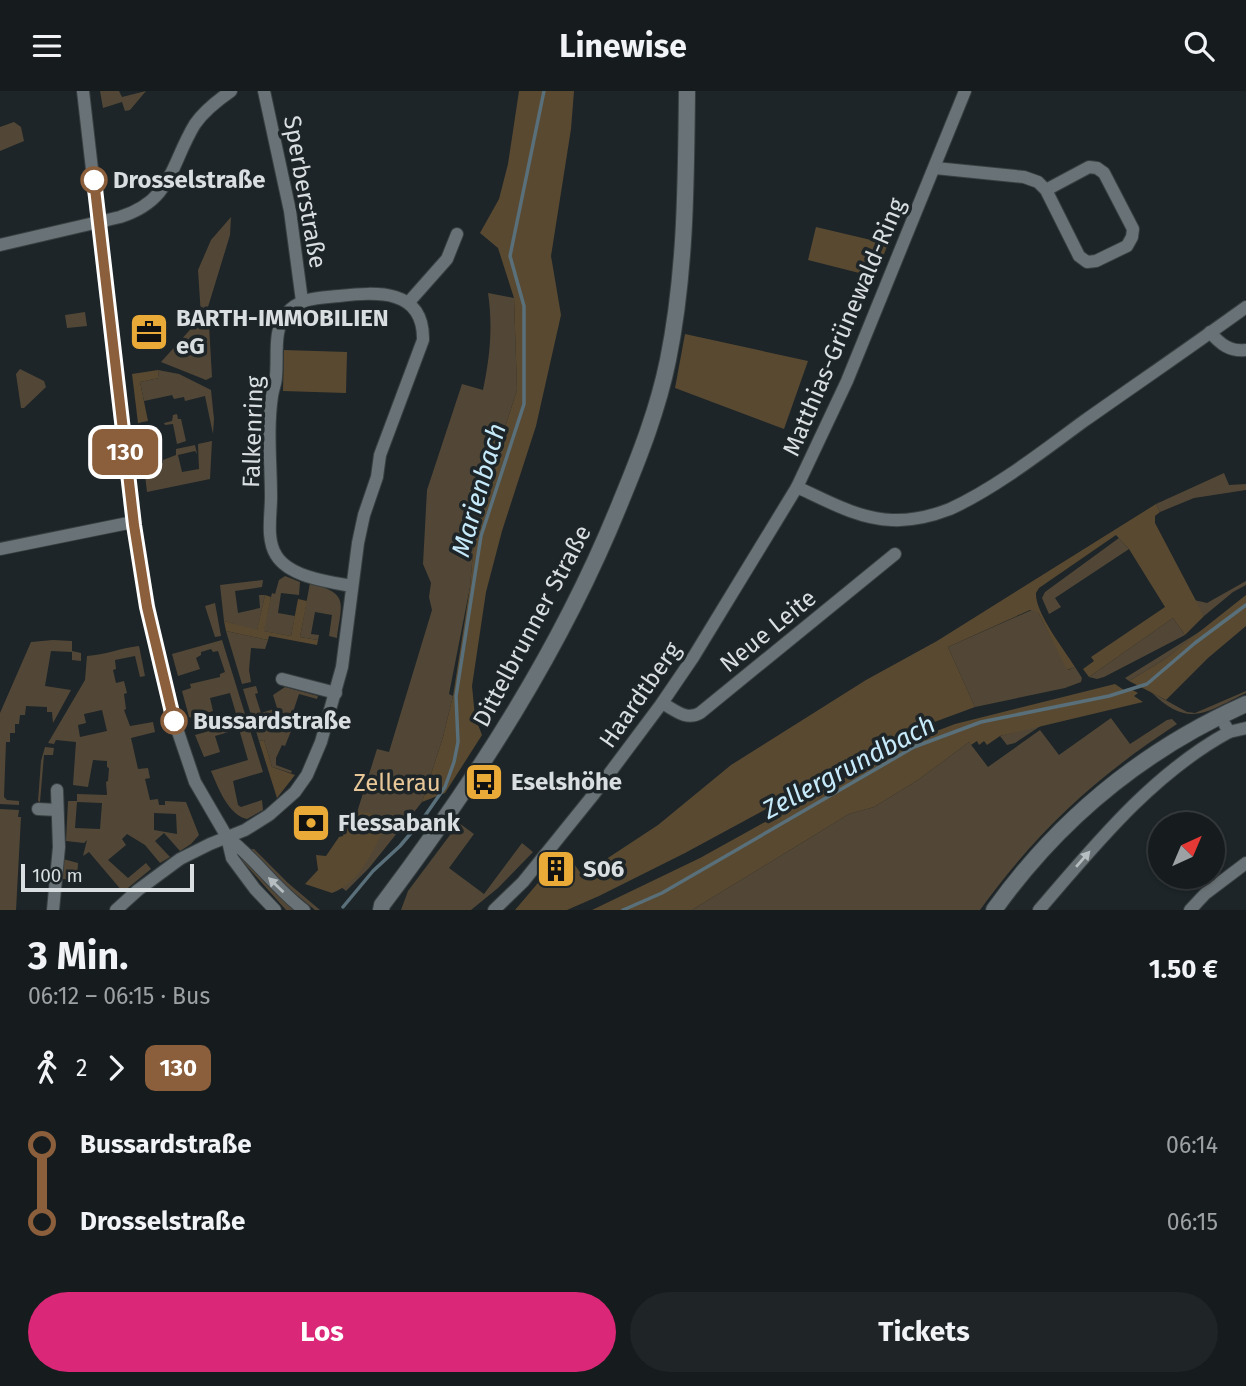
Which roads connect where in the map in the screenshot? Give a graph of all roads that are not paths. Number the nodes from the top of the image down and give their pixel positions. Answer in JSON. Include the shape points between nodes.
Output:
{"nodes":[{"id":1,"x":83,"y":91,"type":"edge"},
{"id":2,"x":231,"y":91,"type":"edge"},
{"id":3,"x":264,"y":91,"type":"edge"},
{"id":4,"x":687,"y":91,"type":"edge"},
{"id":5,"x":965,"y":91,"type":"edge"},
{"id":6,"x":935,"y":168,"type":"junction"},
{"id":7,"x":1046,"y":190,"type":"junction"},
{"id":8,"x":99,"y":221,"type":"junction"},
{"id":9,"x":457,"y":233,"type":"dead end"},
{"id":10,"x":0,"y":245,"type":"edge"},
{"id":11,"x":302,"y":301,"type":"junction"},
{"id":12,"x":408,"y":303,"type":"junction"},
{"id":13,"x":1246,"y":307,"type":"edge"},
{"id":14,"x":1210,"y":333,"type":"junction"},
{"id":15,"x":1246,"y":351,"type":"edge"},
{"id":16,"x":797,"y":487,"type":"junction"},
{"id":17,"x":133,"y":522,"type":"junction"},
{"id":18,"x":0,"y":549,"type":"edge"},
{"id":19,"x":895,"y":554,"type":"dead end"},
{"id":20,"x":352,"y":586,"type":"junction"},
{"id":21,"x":282,"y":678,"type":"dead end"},
{"id":22,"x":336,"y":692,"type":"junction"},
{"id":23,"x":662,"y":702,"type":"junction"},
{"id":24,"x":1246,"y":704,"type":"edge"},
{"id":25,"x":1220,"y":716,"type":"junction"},
{"id":26,"x":1246,"y":728,"type":"edge"},
{"id":27,"x":1228,"y":732,"type":"junction"},
{"id":28,"x":58,"y":790,"type":"dead end"},
{"id":29,"x":38,"y":809,"type":"dead end"},
{"id":30,"x":57,"y":810,"type":"junction"},
{"id":31,"x":227,"y":837,"type":"junction"},
{"id":32,"x":1246,"y":863,"type":"edge"},
{"id":33,"x":383,"y":906,"type":"edge"},
{"id":34,"x":53,"y":910,"type":"edge"},
{"id":35,"x":116,"y":910,"type":"edge"},
{"id":36,"x":275,"y":910,"type":"edge"},
{"id":37,"x":304,"y":910,"type":"edge"},
{"id":38,"x":494,"y":910,"type":"edge"},
{"id":39,"x":994,"y":910,"type":"edge"},
{"id":40,"x":1039,"y":910,"type":"edge"},
{"id":41,"x":1190,"y":910,"type":"edge"}],
"edges":[{"from":1,"to":8,"type":"street"},
{"from":2,"to":8,"type":"street","via":[[197,122],[158,197],[135,212]]},
{"from":3,"to":11,"type":"street","name":"Sperberstraße","via":[[290,211]]},
{"from":4,"to":33,"type":"street","name":"Dittelbrunner Straße","via":[[684,220],[674,325],[662,387],[643,446],[598,558],[522,702]]},
{"from":5,"to":6,"type":"street","name":"Matthias-Grünewald-Ring"},
{"from":6,"to":7,"type":"street","via":[[1024,177]]},
{"from":6,"to":16,"type":"street","name":"Matthias-Grünewald-Ring","via":[[847,381]]},
{"from":7,"to":7,"type":"street","via":[[1079,256],[1087,262],[1127,246],[1133,229],[1097,168],[1088,167]]},
{"from":8,"to":10,"type":"street"},
{"from":8,"to":17,"type":"street"},
{"from":9,"to":12,"type":"street","via":[[442,266]]},
{"from":11,"to":12,"type":"street","via":[[378,292]]},
{"from":11,"to":20,"type":"street","name":"Falkenring","via":[[287,312],[278,333],[269,461],[271,543],[289,568]]},
{"from":12,"to":20,"type":"street","via":[[419,318],[423,339],[380,455]]},
{"from":13,"to":14,"type":"street","name":"Matthias-Grünewald-Ring"},
{"from":14,"to":15,"type":"street","via":[[1220,344]]},
{"from":14,"to":16,"type":"street","name":"Matthias-Grünewald-Ring","via":[[989,487],[950,509],[927,517],[878,519]]},
{"from":16,"to":23,"type":"street","name":"Haardtberg"},
{"from":17,"to":18,"type":"street"},
{"from":17,"to":31,"type":"street","via":[[147,607],[174,720],[195,782]]},
{"from":19,"to":23,"type":"street","name":"Neue Leite","via":[[701,713],[686,717]]},
{"from":20,"to":22,"type":"street"},
{"from":21,"to":22,"type":"street"},
{"from":22,"to":31,"type":"street","via":[[311,767],[295,792],[269,815]]},
{"from":23,"to":38,"type":"street","name":"Haardtberg","via":[[523,882]]},
{"from":24,"to":25,"type":"street"},
{"from":25,"to":27,"type":"street"},
{"from":25,"to":39,"type":"street","via":[[1119,778],[1037,856]]},
{"from":26,"to":27,"type":"street"},
{"from":40,"to":27,"type":"street","one_way":true,"via":[[1139,800]]},
{"from":28,"to":30,"type":"street"},
{"from":29,"to":30,"type":"street"},
{"from":30,"to":34,"type":"street"},
{"from":31,"to":35,"type":"street","via":[[180,859]]},
{"from":31,"to":36,"type":"street","via":[[232,858]]},
{"from":37,"to":31,"type":"street","one_way":true},
{"from":32,"to":41,"type":"street"}]}
